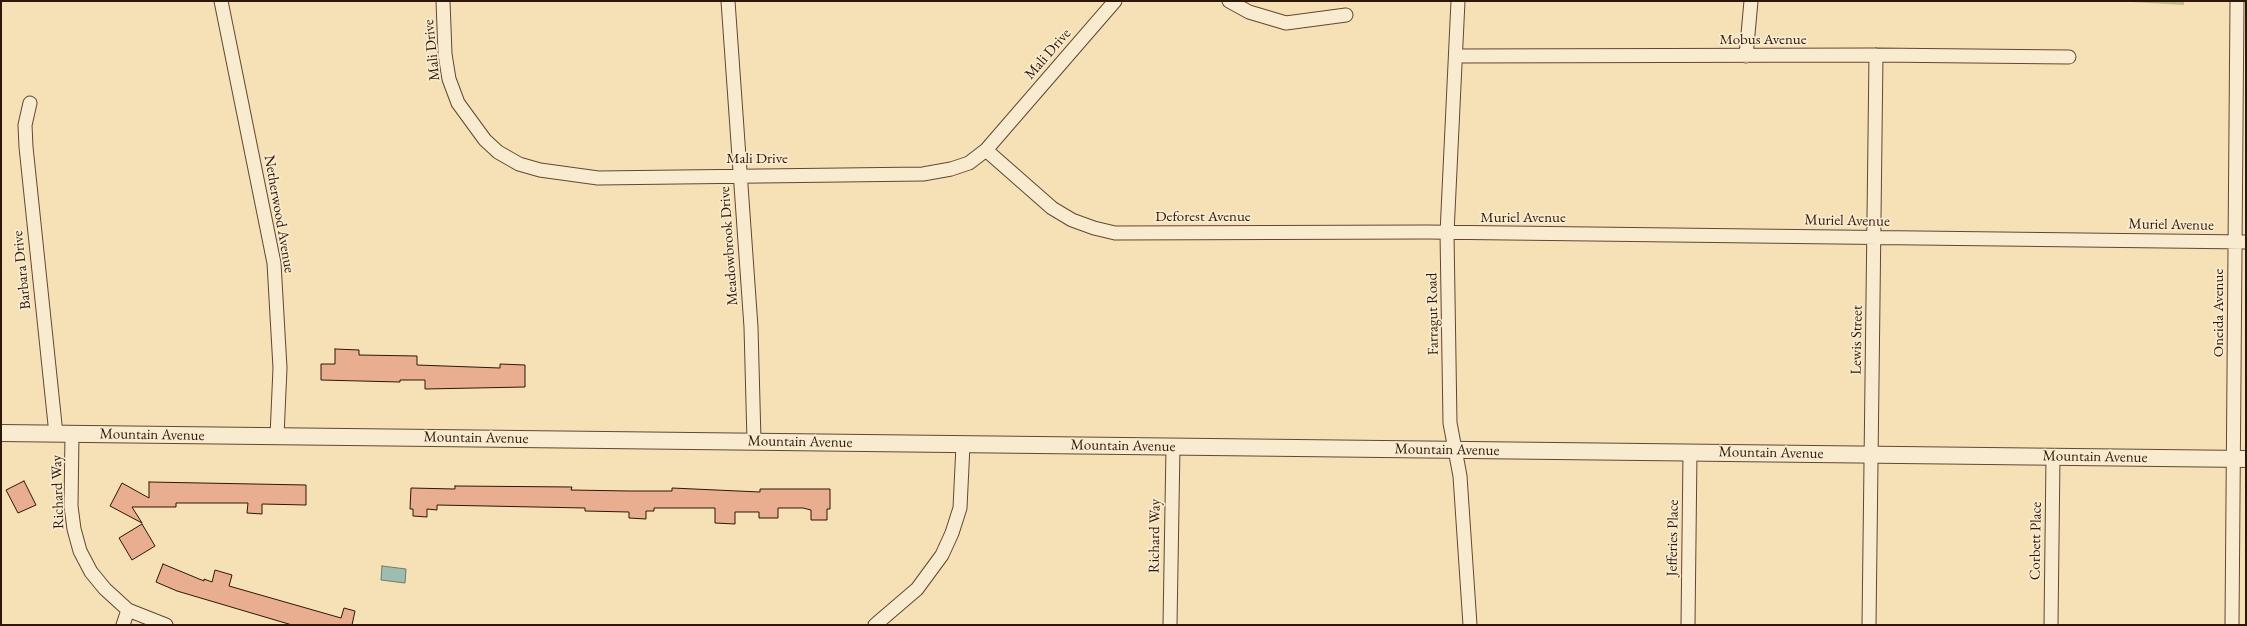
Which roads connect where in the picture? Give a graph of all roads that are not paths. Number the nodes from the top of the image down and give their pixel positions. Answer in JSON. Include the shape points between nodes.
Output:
{"nodes":[{"id":1,"x":221,"y":1,"type":"edge"},
{"id":2,"x":443,"y":1,"type":"edge"},
{"id":3,"x":728,"y":1,"type":"edge"},
{"id":4,"x":1115,"y":1,"type":"edge"},
{"id":5,"x":1229,"y":1,"type":"edge"},
{"id":6,"x":1458,"y":1,"type":"edge"},
{"id":7,"x":1751,"y":1,"type":"edge"},
{"id":8,"x":2237,"y":1,"type":"edge"},
{"id":9,"x":1346,"y":15,"type":"dead end"},
{"id":10,"x":1876,"y":55,"type":"junction"},
{"id":11,"x":1456,"y":56,"type":"junction"},
{"id":12,"x":1746,"y":56,"type":"junction"},
{"id":13,"x":2069,"y":57,"type":"dead end"},
{"id":14,"x":2241,"y":58,"type":"edge"},
{"id":15,"x":30,"y":103,"type":"dead end"},
{"id":16,"x":986,"y":150,"type":"junction"},
{"id":17,"x":740,"y":175,"type":"junction"},
{"id":18,"x":1447,"y":233,"type":"junction"},
{"id":19,"x":1874,"y":237,"type":"junction"},
{"id":20,"x":2240,"y":242,"type":"edge"},
{"id":21,"x":1,"y":433,"type":"edge"},
{"id":22,"x":56,"y":434,"type":"junction"},
{"id":23,"x":72,"y":434,"type":"junction"},
{"id":24,"x":277,"y":436,"type":"junction"},
{"id":25,"x":754,"y":442,"type":"junction"},
{"id":26,"x":963,"y":444,"type":"junction"},
{"id":27,"x":1173,"y":446,"type":"junction"},
{"id":28,"x":1455,"y":450,"type":"junction"},
{"id":29,"x":1690,"y":452,"type":"junction"},
{"id":30,"x":1871,"y":455,"type":"junction"},
{"id":31,"x":2053,"y":457,"type":"junction"},
{"id":32,"x":2240,"y":459,"type":"edge"},
{"id":33,"x":128,"y":610,"type":"junction"},
{"id":34,"x":123,"y":625,"type":"edge"},
{"id":35,"x":166,"y":625,"type":"edge"},
{"id":36,"x":875,"y":625,"type":"edge"},
{"id":37,"x":1170,"y":625,"type":"edge"},
{"id":38,"x":1470,"y":625,"type":"edge"},
{"id":39,"x":1688,"y":625,"type":"edge"},
{"id":40,"x":1870,"y":625,"type":"edge"},
{"id":41,"x":2051,"y":625,"type":"edge"},
{"id":42,"x":2232,"y":625,"type":"edge"}],
"edges":[{"from":1,"to":24,"type":"street","name":"Netherwood Avenue","via":[[274,263],[280,368]]},
{"from":2,"to":17,"type":"street","name":"Mali Drive","via":[[445,54],[449,79],[458,103],[485,140],[498,152],[519,164],[546,172],[598,178]]},
{"from":3,"to":17,"type":"street","name":"Meadowbrook Drive"},
{"from":4,"to":16,"type":"street","name":"Mali Drive"},
{"from":5,"to":9,"type":"street","via":[[1250,12],[1286,23]]},
{"from":6,"to":11,"type":"street","name":"Farragut Road"},
{"from":7,"to":12,"type":"street"},
{"from":8,"to":14,"type":"street","name":"Oneida Avenue"},
{"from":10,"to":12,"type":"street","name":"Mobus Avenue"},
{"from":10,"to":13,"type":"street","name":"Mobus Avenue"},
{"from":10,"to":19,"type":"street","name":"Lewis Street"},
{"from":11,"to":12,"type":"street","name":"Mobus Avenue"},
{"from":11,"to":18,"type":"street","name":"Farragut Road"},
{"from":14,"to":20,"type":"street","name":"Oneida Avenue"},
{"from":15,"to":22,"type":"street","name":"Barbara Drive","via":[[25,125],[26,148]]},
{"from":16,"to":17,"type":"street","name":"Mali Drive","via":[[969,163],[923,174]]},
{"from":16,"to":18,"type":"street","name":"Deforest Avenue","via":[[1052,208],[1072,220],[1115,233]]},
{"from":17,"to":25,"type":"street","name":"Meadowbrook Drive","via":[[751,327]]},
{"from":18,"to":19,"type":"street","name":"Muriel Avenue"},
{"from":18,"to":28,"type":"street","name":"Farragut Road","via":[[1450,423]]},
{"from":19,"to":20,"type":"street","name":"Muriel Avenue"},
{"from":19,"to":30,"type":"street","name":"Lewis Street"},
{"from":20,"to":32,"type":"street","name":"Oneida Avenue"},
{"from":21,"to":22,"type":"street","name":"Mountain Avenue"},
{"from":22,"to":23,"type":"street","name":"Mountain Avenue"},
{"from":23,"to":24,"type":"street","name":"Mountain Avenue"},
{"from":23,"to":33,"type":"street","name":"Richard Way","via":[[71,506],[80,551],[91,572]]},
{"from":24,"to":25,"type":"street","name":"Mountain Avenue"},
{"from":25,"to":26,"type":"street","name":"Mountain Avenue"},
{"from":26,"to":27,"type":"street","name":"Mountain Avenue"},
{"from":26,"to":36,"type":"street","via":[[960,508],[942,554],[917,589]]},
{"from":27,"to":28,"type":"street","name":"Mountain Avenue"},
{"from":27,"to":37,"type":"street","name":"Richard Way"},
{"from":28,"to":29,"type":"street","name":"Mountain Avenue"},
{"from":28,"to":38,"type":"street","name":"Farragut Road","via":[[1460,476]]},
{"from":29,"to":30,"type":"street","name":"Mountain Avenue"},
{"from":29,"to":39,"type":"street","name":"Jefferies Place"},
{"from":30,"to":31,"type":"street","name":"Mountain Avenue"},
{"from":30,"to":40,"type":"street","name":"Lewis Street"},
{"from":31,"to":32,"type":"street","name":"Mountain Avenue"},
{"from":31,"to":41,"type":"street","name":"Corbett Place"},
{"from":32,"to":42,"type":"street","name":"Oneida Avenue"},
{"from":33,"to":34,"type":"street"},
{"from":33,"to":35,"type":"street","name":"Richard Way"}]}
